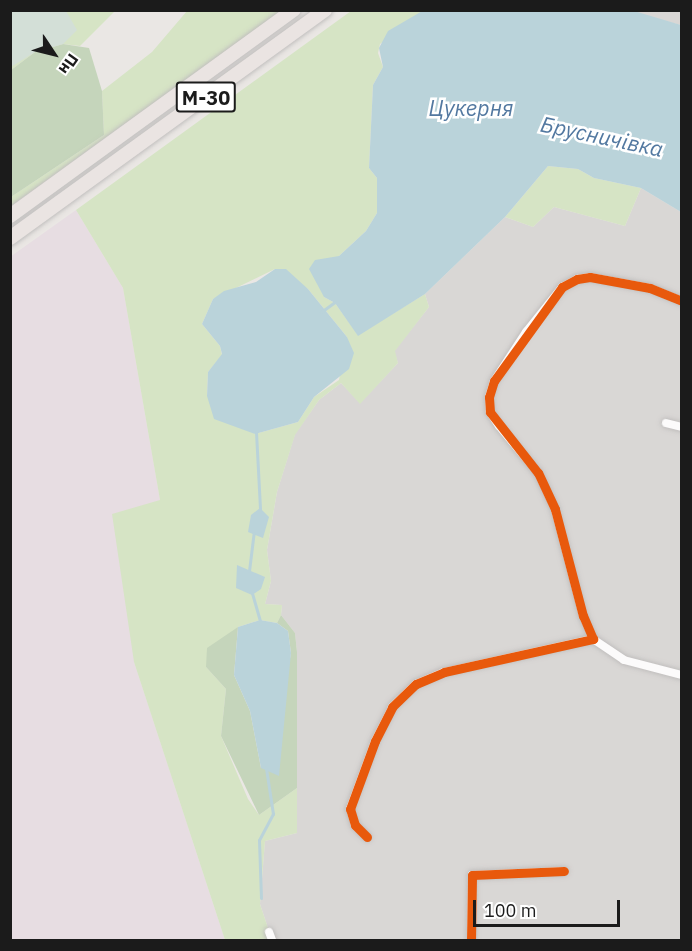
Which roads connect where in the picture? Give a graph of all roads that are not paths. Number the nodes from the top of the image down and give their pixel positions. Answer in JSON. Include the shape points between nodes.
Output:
{"nodes":[{"id":1,"x":294,"y":10,"type":"edge"},
{"id":2,"x":325,"y":10,"type":"edge"},
{"id":3,"x":10,"y":216,"type":"edge"},
{"id":4,"x":10,"y":238,"type":"edge"},
{"id":5,"x":681,"y":301,"type":"edge"},
{"id":6,"x":666,"y":423,"type":"dead end"},
{"id":7,"x":681,"y":427,"type":"edge"},
{"id":8,"x":593,"y":639,"type":"junction"},
{"id":9,"x":681,"y":675,"type":"edge"},
{"id":10,"x":367,"y":837,"type":"dead end"},
{"id":11,"x":564,"y":871,"type":"dead end"},
{"id":12,"x":471,"y":940,"type":"edge"}],
"edges":[{"from":1,"to":3,"type":"highway","number":"М-30"},
{"from":2,"to":4,"type":"highway","number":"М-30"},
{"from":5,"to":8,"type":"street","via":[[650,288],[590,277],[577,279],[562,287],[526,332],[494,381],[489,397],[494,418],[538,473],[555,509],[583,616]]},
{"from":6,"to":7,"type":"street"},
{"from":8,"to":9,"type":"street","via":[[624,660]]},
{"from":8,"to":10,"type":"street","via":[[444,672],[416,684],[392,707],[350,809],[355,825]]},
{"from":11,"to":12,"type":"street","via":[[472,875]]}]}
